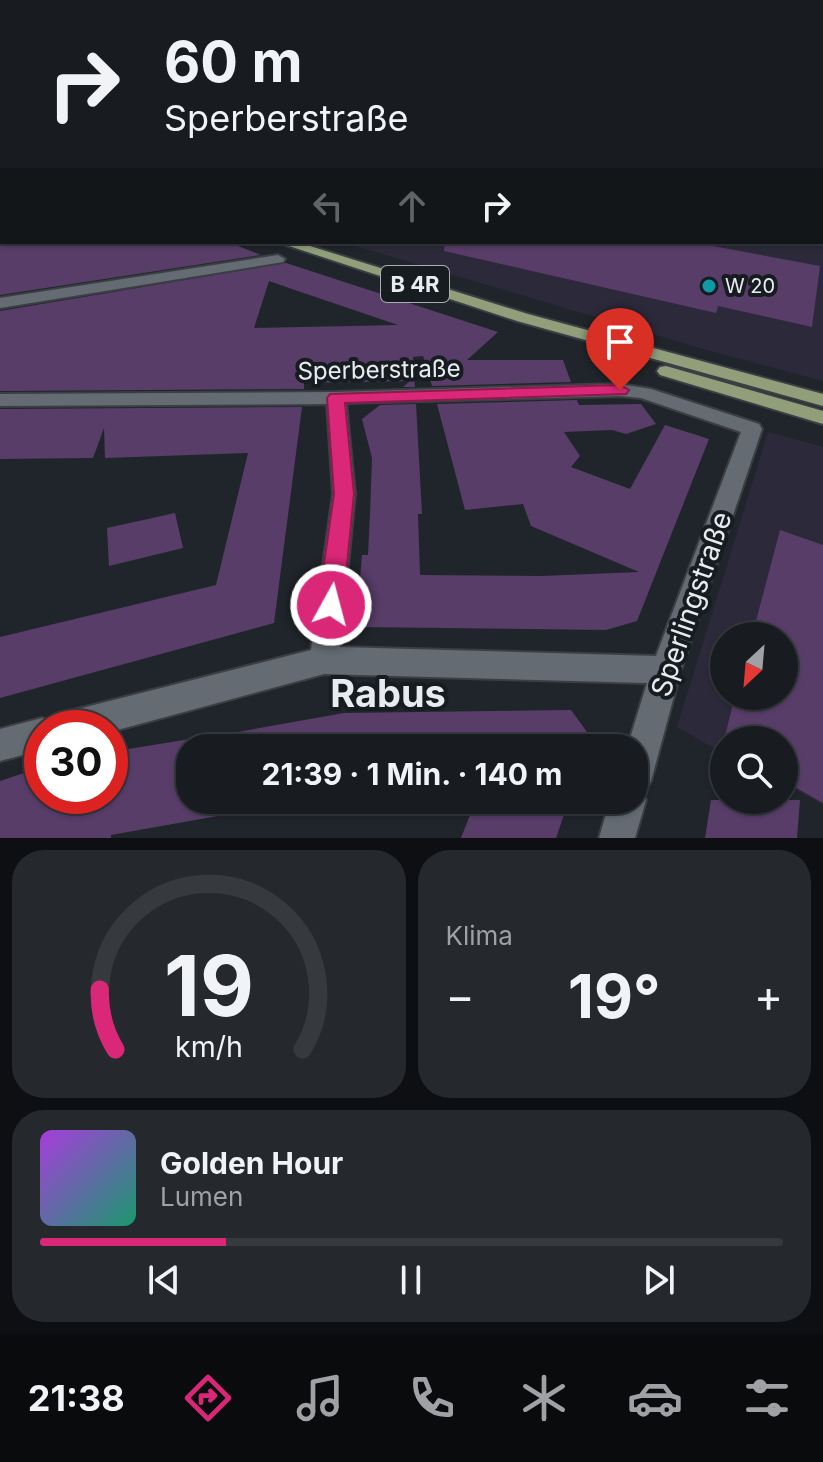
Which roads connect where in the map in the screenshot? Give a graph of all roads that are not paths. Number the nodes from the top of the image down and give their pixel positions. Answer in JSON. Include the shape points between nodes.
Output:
{"nodes":[{"id":1,"x":290,"y":244,"type":"edge"},
{"id":2,"x":278,"y":259,"type":"dead end"},
{"id":3,"x":0,"y":303,"type":"edge"},
{"id":4,"x":523,"y":318,"type":"junction"},
{"id":5,"x":336,"y":398,"type":"junction"},
{"id":6,"x":0,"y":400,"type":"edge"},
{"id":7,"x":823,"y":400,"type":"edge"},
{"id":8,"x":823,"y":418,"type":"edge"},
{"id":9,"x":752,"y":429,"type":"joint"},
{"id":10,"x":324,"y":660,"type":"junction"},
{"id":11,"x":666,"y":670,"type":"junction"},
{"id":12,"x":128,"y":712,"type":"edge"},
{"id":13,"x":648,"y":734,"type":"edge"},
{"id":14,"x":24,"y":739,"type":"edge"},
{"id":15,"x":0,"y":745,"type":"edge"},
{"id":16,"x":624,"y":814,"type":"edge"},
{"id":17,"x":617,"y":838,"type":"edge"}],
"edges":[{"from":1,"to":4,"type":"main road","number":"B 4R"},
{"from":2,"to":3,"type":"street"},
{"from":4,"to":7,"type":"main road","number":"B 4R"},
{"from":4,"to":8,"type":"main road","number":"B 4R","via":[[700,382]]},
{"from":5,"to":6,"type":"street","name":"Sperberstraße"},
{"from":5,"to":9,"type":"street","name":"Sperberstraße","via":[[620,390]]},
{"from":5,"to":10,"type":"street","via":[[344,494]]},
{"from":9,"to":11,"type":"street","name":"Sperlingstraße"},
{"from":10,"to":11,"type":"street"},
{"from":10,"to":12,"type":"street"},
{"from":11,"to":13,"type":"street","name":"Sperlingstraße"},
{"from":14,"to":15,"type":"street"},
{"from":16,"to":17,"type":"street"}]}
